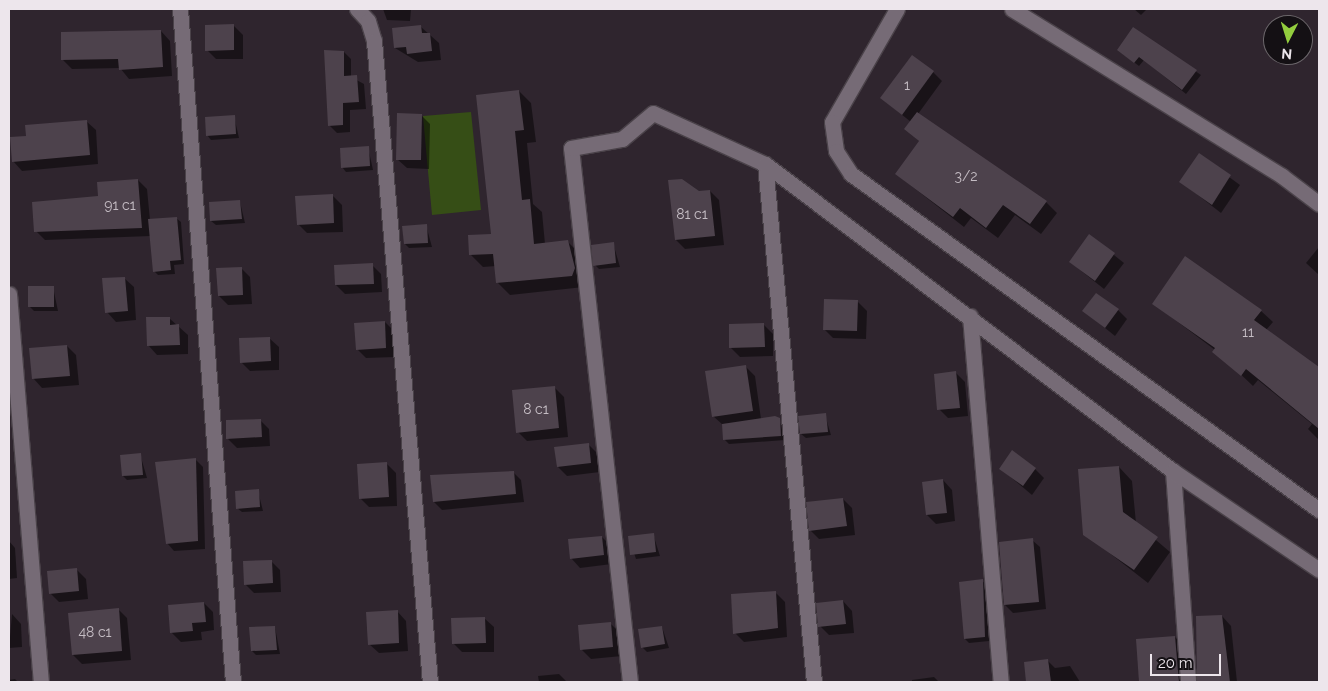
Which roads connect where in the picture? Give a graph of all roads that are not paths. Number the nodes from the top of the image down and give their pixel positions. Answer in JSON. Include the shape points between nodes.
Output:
{"nodes":[{"id":1,"x":180,"y":9,"type":"edge"},
{"id":2,"x":357,"y":9,"type":"edge"},
{"id":3,"x":897,"y":9,"type":"edge"},
{"id":4,"x":1012,"y":9,"type":"edge"},
{"id":5,"x":765,"y":164,"type":"junction"},
{"id":6,"x":1319,"y":204,"type":"edge"},
{"id":7,"x":9,"y":294,"type":"edge"},
{"id":8,"x":970,"y":316,"type":"junction"},
{"id":9,"x":1173,"y":470,"type":"junction"},
{"id":10,"x":1319,"y":510,"type":"edge"},
{"id":11,"x":1319,"y":570,"type":"edge"},
{"id":12,"x":41,"y":682,"type":"edge"},
{"id":13,"x":233,"y":682,"type":"edge"},
{"id":14,"x":430,"y":682,"type":"edge"},
{"id":15,"x":630,"y":682,"type":"edge"},
{"id":16,"x":814,"y":682,"type":"edge"},
{"id":17,"x":1001,"y":682,"type":"edge"},
{"id":18,"x":1188,"y":682,"type":"edge"}],
"edges":[{"from":1,"to":13,"type":"lane"},
{"from":2,"to":14,"type":"lane","via":[[368,21],[374,41]]},
{"from":3,"to":10,"type":"lane","via":[[832,122],[836,151],[851,174]]},
{"from":4,"to":6,"type":"lane","via":[[1282,176]]},
{"from":5,"to":8,"type":"lane"},
{"from":5,"to":15,"type":"lane","via":[[653,113],[622,139],[571,148]]},
{"from":5,"to":16,"type":"lane"},
{"from":7,"to":12,"type":"lane"},
{"from":8,"to":9,"type":"lane"},
{"from":8,"to":17,"type":"lane"},
{"from":9,"to":11,"type":"lane"},
{"from":9,"to":18,"type":"lane"}]}
